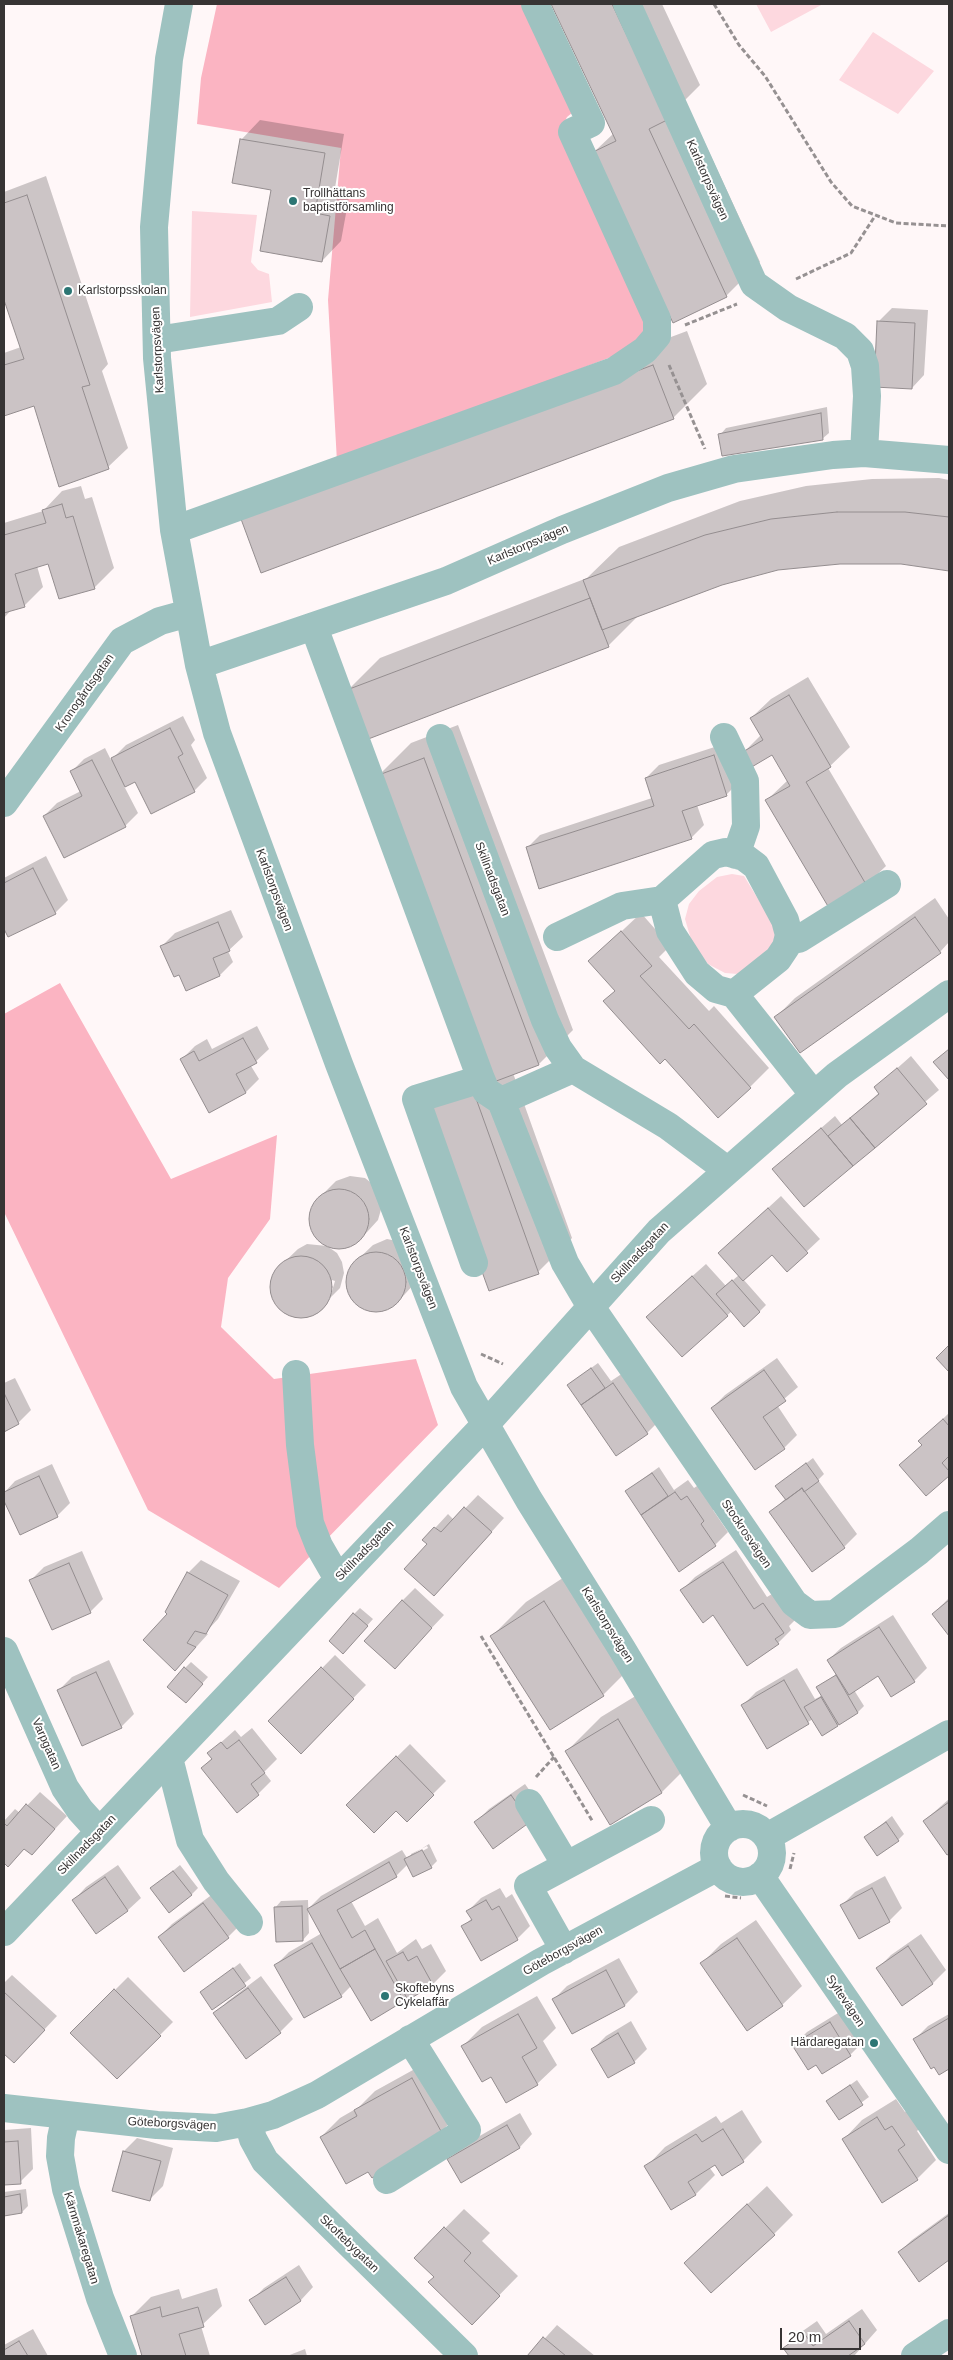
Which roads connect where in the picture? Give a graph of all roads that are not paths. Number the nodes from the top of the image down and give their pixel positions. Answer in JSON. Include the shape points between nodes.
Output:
{"nodes":[{"id":1,"x":179,"y":4,"type":"edge"},
{"id":2,"x":535,"y":4,"type":"edge"},
{"id":3,"x":628,"y":4,"type":"edge"},
{"id":4,"x":299,"y":307,"type":"dead end"},
{"id":5,"x":156,"y":340,"type":"junction"},
{"id":6,"x":864,"y":453,"type":"junction"},
{"id":7,"x":949,"y":460,"type":"edge"},
{"id":8,"x":174,"y":530,"type":"junction"},
{"id":9,"x":189,"y":614,"type":"junction"},
{"id":10,"x":314,"y":627,"type":"junction"},
{"id":11,"x":199,"y":666,"type":"junction"},
{"id":12,"x":724,"y":737,"type":"dead end"},
{"id":13,"x":440,"y":738,"type":"dead end"},
{"id":14,"x":4,"y":803,"type":"edge"},
{"id":15,"x":736,"y":855,"type":"junction"},
{"id":16,"x":887,"y":884,"type":"dead end"},
{"id":17,"x":662,"y":900,"type":"junction"},
{"id":18,"x":557,"y":938,"type":"dead end"},
{"id":19,"x":788,"y":939,"type":"junction"},
{"id":20,"x":734,"y":994,"type":"junction"},
{"id":21,"x":949,"y":994,"type":"edge"},
{"id":22,"x":573,"y":1069,"type":"junction"},
{"id":23,"x":481,"y":1079,"type":"junction"},
{"id":24,"x":814,"y":1095,"type":"junction"},
{"id":25,"x":501,"y":1101,"type":"junction"},
{"id":26,"x":727,"y":1170,"type":"junction"},
{"id":27,"x":474,"y":1263,"type":"dead end"},
{"id":28,"x":591,"y":1307,"type":"junction"},
{"id":29,"x":296,"y":1374,"type":"dead end"},
{"id":30,"x":486,"y":1424,"type":"junction"},
{"id":31,"x":949,"y":1525,"type":"edge"},
{"id":32,"x":338,"y":1579,"type":"junction"},
{"id":33,"x":4,"y":1651,"type":"edge"},
{"id":34,"x":949,"y":1734,"type":"edge"},
{"id":35,"x":169,"y":1758,"type":"junction"},
{"id":36,"x":529,"y":1803,"type":"dead end"},
{"id":37,"x":651,"y":1820,"type":"dead end"},
{"id":38,"x":729,"y":1828,"type":"junction"},
{"id":39,"x":99,"y":1831,"type":"junction"},
{"id":40,"x":778,"y":1831,"type":"junction"},
{"id":41,"x":566,"y":1865,"type":"junction"},
{"id":42,"x":718,"y":1867,"type":"junction"},
{"id":43,"x":760,"y":1876,"type":"junction"},
{"id":44,"x":250,"y":1922,"type":"dead end"},
{"id":45,"x":4,"y":1932,"type":"edge"},
{"id":46,"x":564,"y":1950,"type":"junction"},
{"id":47,"x":410,"y":2039,"type":"junction"},
{"id":48,"x":4,"y":2108,"type":"edge"},
{"id":49,"x":66,"y":2115,"type":"junction"},
{"id":50,"x":248,"y":2122,"type":"junction"},
{"id":51,"x":949,"y":2150,"type":"edge"},
{"id":52,"x":386,"y":2180,"type":"dead end"},
{"id":53,"x":949,"y":2333,"type":"edge"},
{"id":54,"x":123,"y":2356,"type":"edge"},
{"id":55,"x":464,"y":2356,"type":"edge"},
{"id":56,"x":915,"y":2356,"type":"edge"}],
"edges":[{"from":1,"to":5,"type":"street","name":"Karlstorpsvägen","via":[[168,67],[154,227]]},
{"from":2,"to":8,"type":"street","via":[[591,123],[572,132],[657,319],[657,336],[645,350],[614,371]]},
{"from":3,"to":6,"type":"street","name":"Karlstorpsvägen","via":[[754,284],[788,308],[845,336],[860,351],[865,366],[867,396]]},
{"from":4,"to":5,"type":"street","via":[[278,321]]},
{"from":5,"to":8,"type":"street","name":"Karlstorpsvägen"},
{"from":6,"to":7,"type":"street","name":"Karlstorpsvägen"},
{"from":6,"to":10,"type":"street","name":"Karlstorpsvägen","via":[[734,469],[668,488],[446,581]]},
{"from":8,"to":9,"type":"street","name":"Karlstorpsvägen"},
{"from":9,"to":11,"type":"street","name":"Karlstorpsvägen"},
{"from":9,"to":14,"type":"street","name":"Kronogårdsgatan","via":[[160,621],[122,641]]},
{"from":10,"to":11,"type":"street","name":"Karlstorpsvägen"},
{"from":10,"to":23,"type":"street"},
{"from":11,"to":30,"type":"street","name":"Karlstorpsvägen","via":[[217,733],[339,1064],[464,1387]]},
{"from":12,"to":15,"type":"street","via":[[746,781],[746,826]]},
{"from":13,"to":22,"type":"street","name":"Skillnadsgatan","via":[[545,1020],[558,1048]]},
{"from":15,"to":17,"type":"street","via":[[726,852],[713,855]]},
{"from":15,"to":19,"type":"street","via":[[756,866],[785,920]]},
{"from":16,"to":19,"type":"street","via":[[799,939]]},
{"from":17,"to":18,"type":"street","via":[[622,906]]},
{"from":17,"to":20,"type":"street","via":[[670,931],[697,973],[716,989]]},
{"from":19,"to":20,"type":"street","via":[[778,959]]},
{"from":20,"to":24,"type":"street"},
{"from":21,"to":24,"type":"street","name":"Skillnadsgatan","via":[[837,1074]]},
{"from":22,"to":25,"type":"street"},
{"from":22,"to":26,"type":"street","name":"Skillnadsgatan","via":[[668,1126]]},
{"from":23,"to":25,"type":"street","via":[[486,1091]]},
{"from":23,"to":27,"type":"street","via":[[416,1099]]},
{"from":24,"to":26,"type":"street","name":"Skillnadsgatan"},
{"from":25,"to":28,"type":"street","name":"Stockrosvägen","via":[[565,1263]]},
{"from":26,"to":28,"type":"street","name":"Skillnadsgatan","via":[[659,1231]]},
{"from":28,"to":30,"type":"street","name":"Skillnadsgatan"},
{"from":28,"to":31,"type":"street","name":"Stockrosvägen","via":[[794,1603],[810,1615],[835,1614]]},
{"from":29,"to":32,"type":"street","via":[[300,1445],[310,1523]]},
{"from":30,"to":32,"type":"street","name":"Skillnadsgatan"},
{"from":30,"to":38,"type":"street","name":"Karlstorpsvägen"},
{"from":32,"to":35,"type":"street","name":"Skillnadsgatan"},
{"from":33,"to":39,"type":"street","name":"Varpgatan","via":[[65,1788]]},
{"from":34,"to":40,"type":"street"},
{"from":35,"to":39,"type":"street","name":"Skillnadsgatan"},
{"from":35,"to":44,"type":"street","via":[[190,1840],[216,1881]]},
{"from":36,"to":41,"type":"street"},
{"from":37,"to":41,"type":"street"},
{"from":38,"to":40,"type":"street","via":[[739,1824]]},
{"from":38,"to":42,"type":"street","via":[[715,1845]]},
{"from":39,"to":45,"type":"street","name":"Skillnadsgatan"},
{"from":40,"to":43,"type":"street","via":[[771,1846],[771,1860]]},
{"from":41,"to":46,"type":"street","via":[[528,1886]]},
{"from":42,"to":43,"type":"street","via":[[727,1877],[740,1882]]},
{"from":42,"to":46,"type":"street","name":"Göteborgsvägen"},
{"from":43,"to":51,"type":"street","name":"Syltevägen"},
{"from":46,"to":47,"type":"street","name":"Göteborgsvägen"},
{"from":47,"to":50,"type":"street","name":"Göteborgsvägen","via":[[317,2095],[273,2115]]},
{"from":47,"to":52,"type":"street","via":[[467,2130]]},
{"from":48,"to":49,"type":"street","name":"Göteborgsvägen"},
{"from":49,"to":50,"type":"street","name":"Göteborgsvägen","via":[[207,2127]]},
{"from":49,"to":54,"type":"street","name":"Kärnmakaregatan","via":[[60,2156],[66,2189],[100,2298]]},
{"from":50,"to":55,"type":"street","name":"Skoftebygatan","via":[[265,2161]]},
{"from":53,"to":56,"type":"street"}]}
